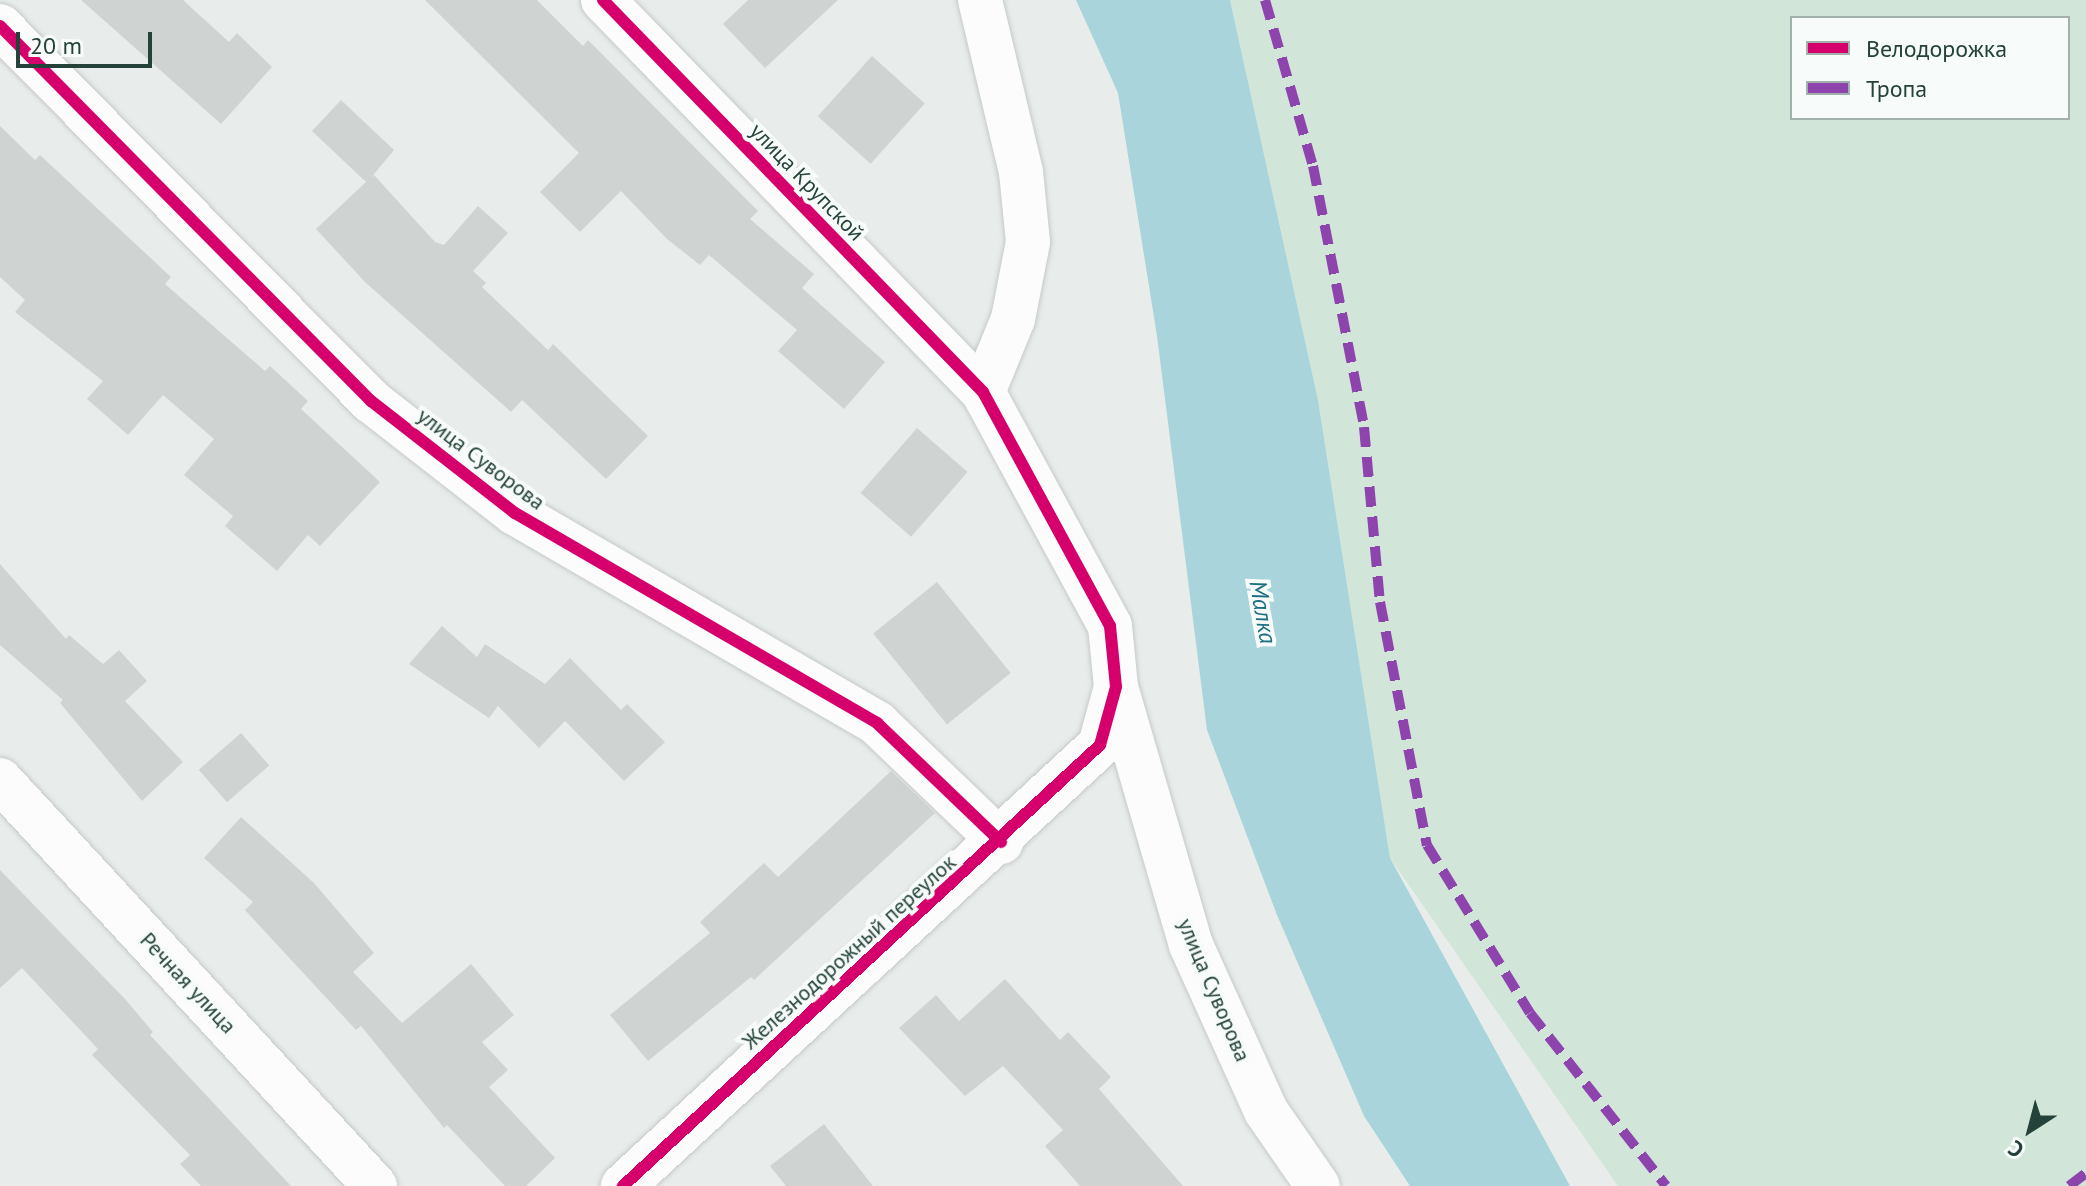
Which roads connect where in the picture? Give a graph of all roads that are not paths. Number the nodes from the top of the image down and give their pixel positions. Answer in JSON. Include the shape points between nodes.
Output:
{"nodes":[{"id":1,"x":603,"y":0,"type":"edge"},
{"id":2,"x":980,"y":0,"type":"edge"},
{"id":3,"x":0,"y":26,"type":"edge"},
{"id":4,"x":983,"y":392,"type":"junction"},
{"id":5,"x":1116,"y":687,"type":"junction"},
{"id":6,"x":0,"y":780,"type":"edge"},
{"id":7,"x":1001,"y":842,"type":"junction"},
{"id":8,"x":375,"y":1186,"type":"edge"},
{"id":9,"x":623,"y":1186,"type":"edge"},
{"id":10,"x":1318,"y":1186,"type":"edge"}],
"edges":[{"from":1,"to":4,"type":"street","name":"улица Крупской"},
{"from":2,"to":4,"type":"street","via":[[1021,172],[1028,242],[1013,319]]},
{"from":3,"to":7,"type":"street","name":"улица Суворова","via":[[371,401],[515,513],[877,723]]},
{"from":4,"to":5,"type":"street","name":"улица Крупской","via":[[1110,626]]},
{"from":5,"to":7,"type":"street","name":"Железнодорожный переулок","via":[[1100,745]]},
{"from":5,"to":10,"type":"street","name":"улица Суворова","via":[[1191,945],[1266,1111]]},
{"from":6,"to":8,"type":"street","name":"Речная улица"},
{"from":7,"to":9,"type":"street","name":"Железнодорожный переулок"}]}
